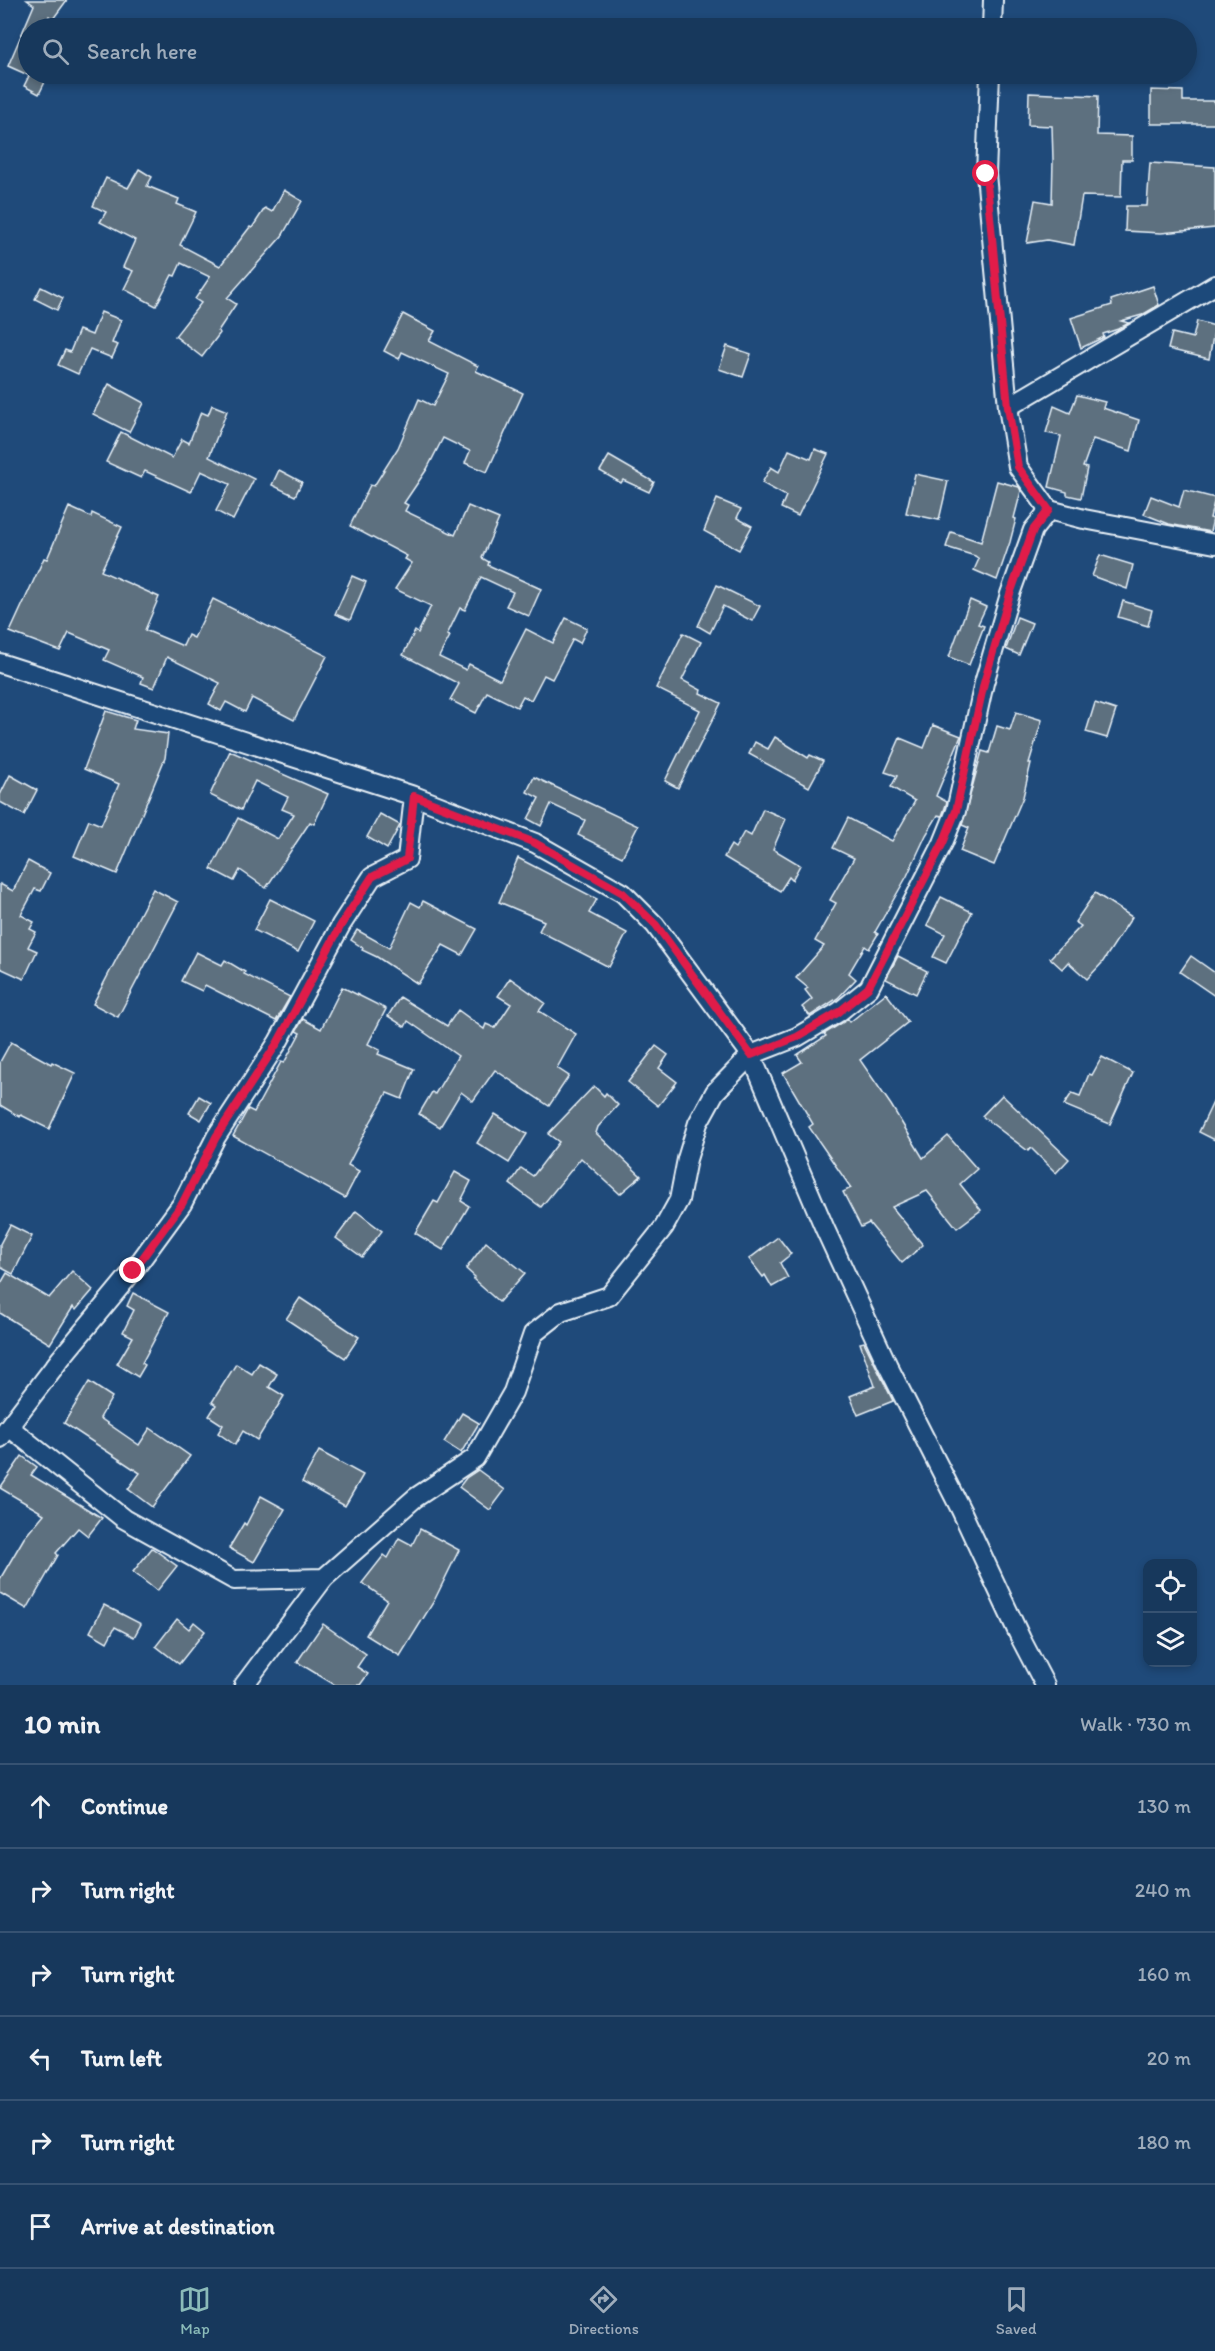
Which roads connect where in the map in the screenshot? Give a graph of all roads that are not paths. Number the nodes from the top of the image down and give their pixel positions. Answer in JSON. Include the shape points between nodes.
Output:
{"nodes":[{"id":1,"x":993,"y":0,"type":"edge"},
{"id":2,"x":992,"y":18,"type":"edge"},
{"id":3,"x":990,"y":84,"type":"edge"},
{"id":4,"x":1215,"y":285,"type":"edge"},
{"id":5,"x":1008,"y":407,"type":"junction"},
{"id":6,"x":1049,"y":510,"type":"junction"},
{"id":7,"x":1215,"y":544,"type":"edge"},
{"id":8,"x":0,"y":663,"type":"edge"},
{"id":9,"x":414,"y":796,"type":"junction"},
{"id":10,"x":751,"y":1055,"type":"junction"},
{"id":11,"x":5,"y":1432,"type":"edge"},
{"id":12,"x":324,"y":1578,"type":"junction"},
{"id":13,"x":244,"y":1685,"type":"edge"},
{"id":14,"x":1045,"y":1685,"type":"edge"}],
"edges":[{"from":1,"to":2,"type":"street"},
{"from":3,"to":5,"type":"street","via":[[986,174]]},
{"from":4,"to":5,"type":"street"},
{"from":5,"to":6,"type":"street","via":[[1018,467]]},
{"from":6,"to":7,"type":"street"},
{"from":6,"to":10,"type":"street","via":[[1033,530],[1010,594],[984,683],[956,811],[868,988],[839,1012],[797,1037]]},
{"from":8,"to":9,"type":"street"},
{"from":9,"to":10,"type":"street","via":[[535,843],[623,893],[656,925]]},
{"from":9,"to":11,"type":"street","via":[[407,859],[372,877],[341,925],[278,1042],[216,1137],[182,1204]]},
{"from":10,"to":12,"type":"street","via":[[715,1092],[698,1123],[679,1200],[664,1227],[609,1296],[561,1312],[534,1334],[513,1392],[475,1458],[415,1498]]},
{"from":10,"to":14,"type":"street","via":[[883,1356]]},
{"from":11,"to":12,"type":"street","via":[[124,1519],[234,1580]]},
{"from":12,"to":13,"type":"street"}]}
